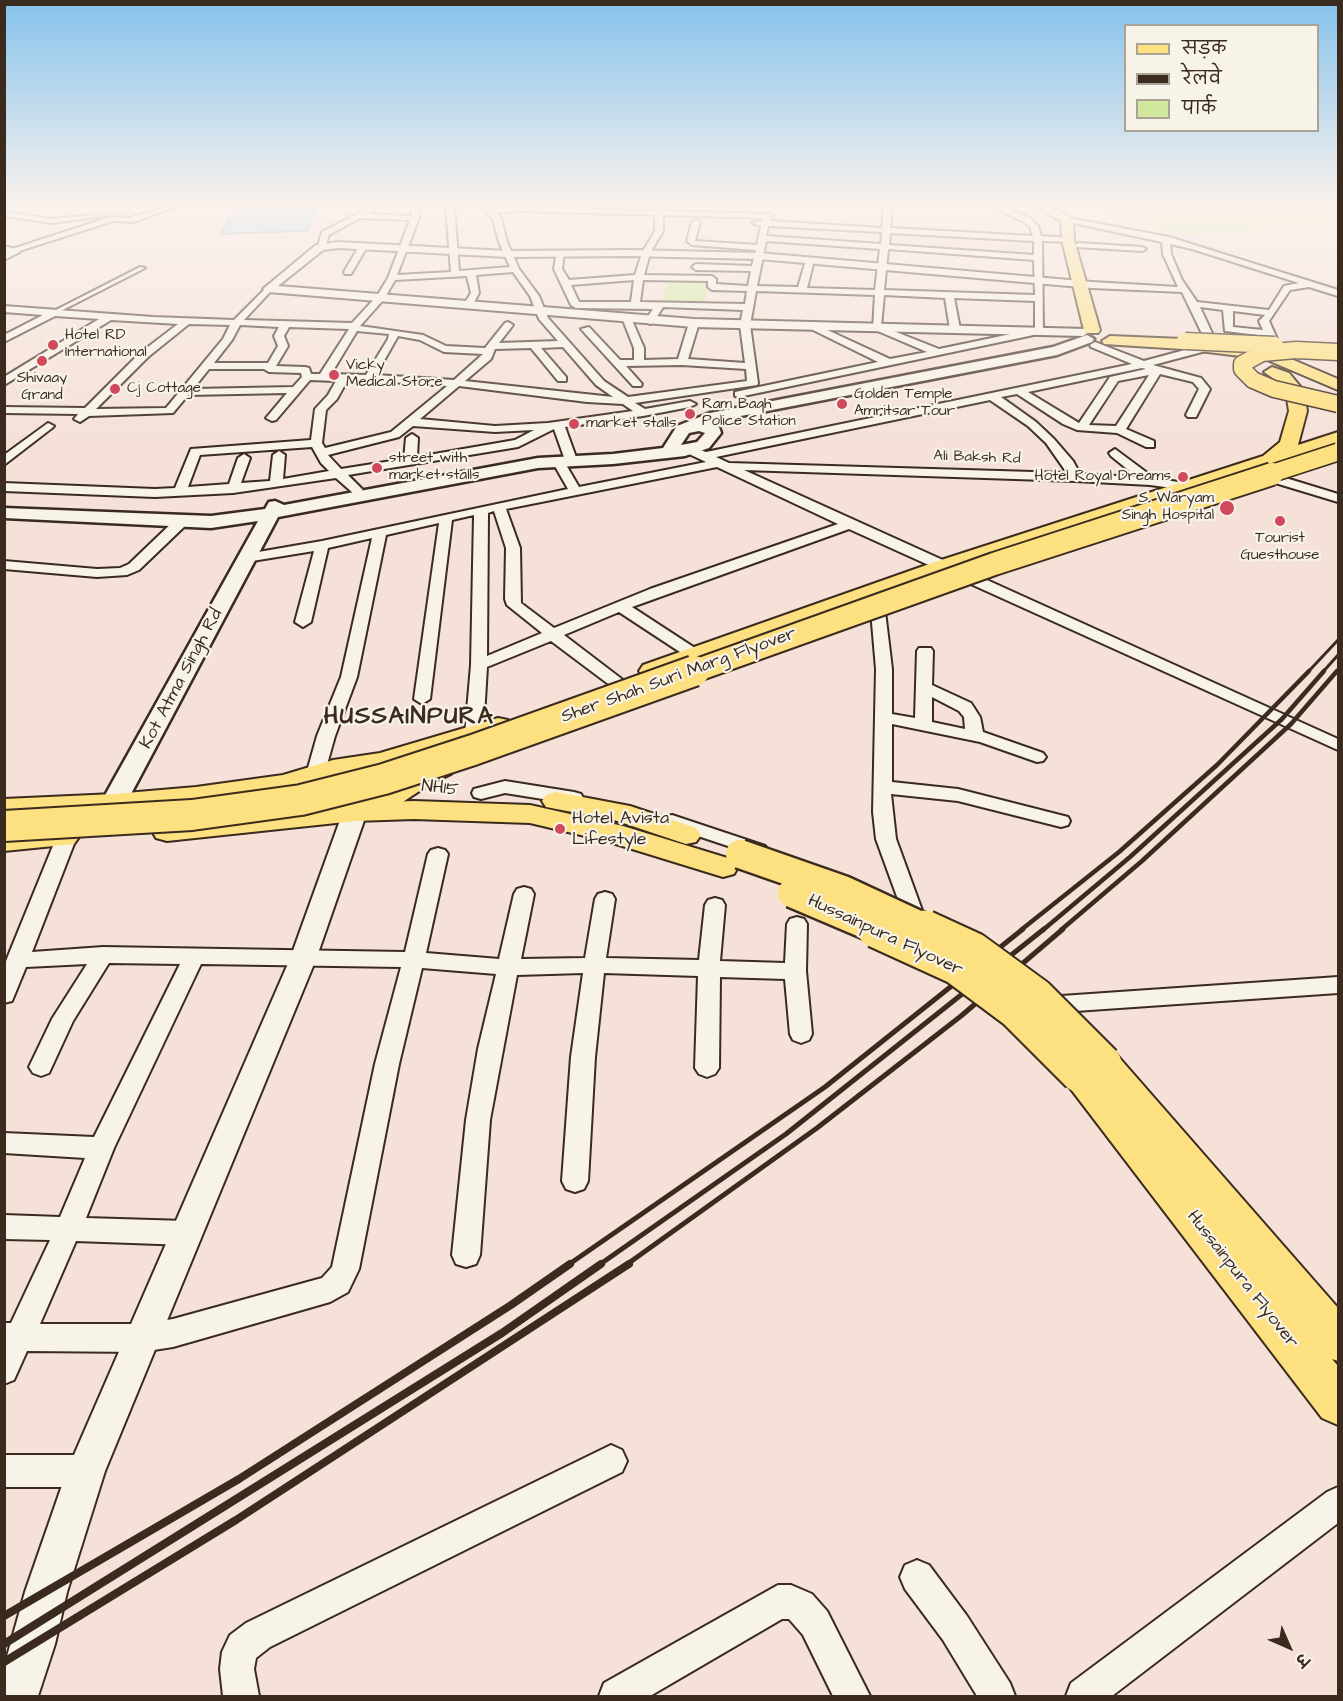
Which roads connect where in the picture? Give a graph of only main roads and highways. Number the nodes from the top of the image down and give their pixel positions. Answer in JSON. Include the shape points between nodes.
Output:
{"nodes":[{"id":1,"x":1086,"y":285,"type":"edge"},
{"id":2,"x":1101,"y":337,"type":"junction"},
{"id":3,"x":1276,"y":340,"type":"junction"},
{"id":4,"x":1184,"y":342,"type":"junction"},
{"id":5,"x":1210,"y":345,"type":"junction"},
{"id":6,"x":1338,"y":349,"type":"edge"},
{"id":7,"x":1338,"y":380,"type":"edge"},
{"id":8,"x":1338,"y":385,"type":"edge"},
{"id":9,"x":1338,"y":405,"type":"edge"},
{"id":10,"x":686,"y":428,"type":"junction"},
{"id":11,"x":711,"y":429,"type":"junction"},
{"id":12,"x":1338,"y":438,"type":"edge"},
{"id":13,"x":1338,"y":444,"type":"edge"},
{"id":14,"x":1338,"y":452,"type":"edge"},
{"id":15,"x":698,"y":455,"type":"junction"},
{"id":16,"x":567,"y":458,"type":"junction"},
{"id":17,"x":1338,"y":458,"type":"edge"},
{"id":18,"x":1272,"y":470,"type":"junction"},
{"id":19,"x":4,"y":505,"type":"edge"},
{"id":20,"x":274,"y":510,"type":"junction"},
{"id":21,"x":4,"y":513,"type":"edge"},
{"id":22,"x":211,"y":522,"type":"junction"},
{"id":23,"x":240,"y":549,"type":"junction"},
{"id":24,"x":398,"y":779,"type":"junction"},
{"id":25,"x":286,"y":783,"type":"junction"},
{"id":26,"x":481,"y":793,"type":"joint"},
{"id":27,"x":114,"y":803,"type":"junction"},
{"id":28,"x":4,"y":808,"type":"edge"},
{"id":29,"x":355,"y":812,"type":"junction"},
{"id":30,"x":4,"y":816,"type":"edge"},
{"id":31,"x":292,"y":819,"type":"junction"},
{"id":32,"x":4,"y":826,"type":"edge"},
{"id":33,"x":82,"y":836,"type":"junction"},
{"id":34,"x":4,"y":841,"type":"edge"},
{"id":35,"x":731,"y":861,"type":"junction"},
{"id":36,"x":1338,"y":1340,"type":"edge"},
{"id":37,"x":1338,"y":1402,"type":"edge"}],
"edges":[{"from":1,"to":2,"type":"highway"},
{"from":2,"to":4,"type":"highway"},
{"from":2,"to":5,"type":"highway"},
{"from":2,"to":10,"type":"main road","via":[[1057,351],[716,416]]},
{"from":2,"to":11,"type":"main road","via":[[1067,355]]},
{"from":3,"to":5,"type":"highway"},
{"from":3,"to":6,"type":"highway"},
{"from":3,"to":7,"type":"highway","via":[[1280,355]]},
{"from":4,"to":5,"type":"highway"},
{"from":4,"to":6,"type":"main road","bridge":true},
{"from":5,"to":8,"type":"highway","via":[[1270,355]]},
{"from":5,"to":18,"type":"highway","via":[[1283,377],[1295,391],[1298,411],[1289,444]]},
{"from":6,"to":9,"type":"main road","bridge":true,"via":[[1262,353],[1246,360],[1242,369],[1253,380],[1274,389]]},
{"from":10,"to":11,"type":"main road"},
{"from":10,"to":15,"type":"main road"},
{"from":11,"to":15,"type":"main road","via":[[713,433]]},
{"from":12,"to":18,"type":"highway"},
{"from":13,"to":30,"type":"highway","name":"Sher Shah Suri Marg Flyover","via":[[985,560],[470,744],[380,772],[299,791],[197,805]]},
{"from":14,"to":32,"type":"highway","name":"Sher Shah Suri Marg Flyover","bridge":true,"via":[[994,564],[384,780],[301,800],[192,815]]},
{"from":15,"to":16,"type":"main road"},
{"from":16,"to":20,"type":"main road"},
{"from":16,"to":20,"type":"main road","via":[[516,462],[357,490]]},
{"from":17,"to":18,"type":"highway"},
{"from":18,"to":24,"type":"highway","via":[[1227,495],[970,578],[441,768]]},
{"from":18,"to":24,"type":"highway","via":[[1187,487],[943,567],[474,734]]},
{"from":19,"to":20,"type":"main road","via":[[196,516]]},
{"from":20,"to":22,"type":"main road"},
{"from":20,"to":23,"type":"main road","name":"Kot Atma Singh Rd"},
{"from":21,"to":22,"type":"main road"},
{"from":22,"to":23,"type":"main road"},
{"from":23,"to":27,"type":"main road","name":"Kot Atma Singh Rd"},
{"from":24,"to":25,"type":"highway","via":[[362,763]]},
{"from":24,"to":26,"type":"main road","name":"NH15","via":[[426,790]]},
{"from":24,"to":29,"type":"highway","via":[[375,806]]},
{"from":25,"to":27,"type":"highway"},
{"from":25,"to":31,"type":"highway","via":[[271,794],[268,804],[273,813]]},
{"from":26,"to":35,"type":"main road","name":"Hussainpura Flyover","via":[[527,795],[620,812]]},
{"from":27,"to":28,"type":"highway"},
{"from":27,"to":33,"type":"main road","name":"Kot Atma Singh Rd"},
{"from":29,"to":31,"type":"highway"},
{"from":29,"to":35,"type":"main road","name":"Hussainpura Flyover","via":[[530,814]]},
{"from":31,"to":33,"type":"highway"},
{"from":33,"to":34,"type":"highway"},
{"from":35,"to":36,"type":"main road","name":"Hussainpura Flyover","bridge":true,"via":[[843,890],[973,951],[1036,997],[1102,1064]]},
{"from":35,"to":37,"type":"main road","name":"Hussainpura Flyover","bridge":true,"via":[[957,966],[1016,1010],[1080,1074]]}]}
